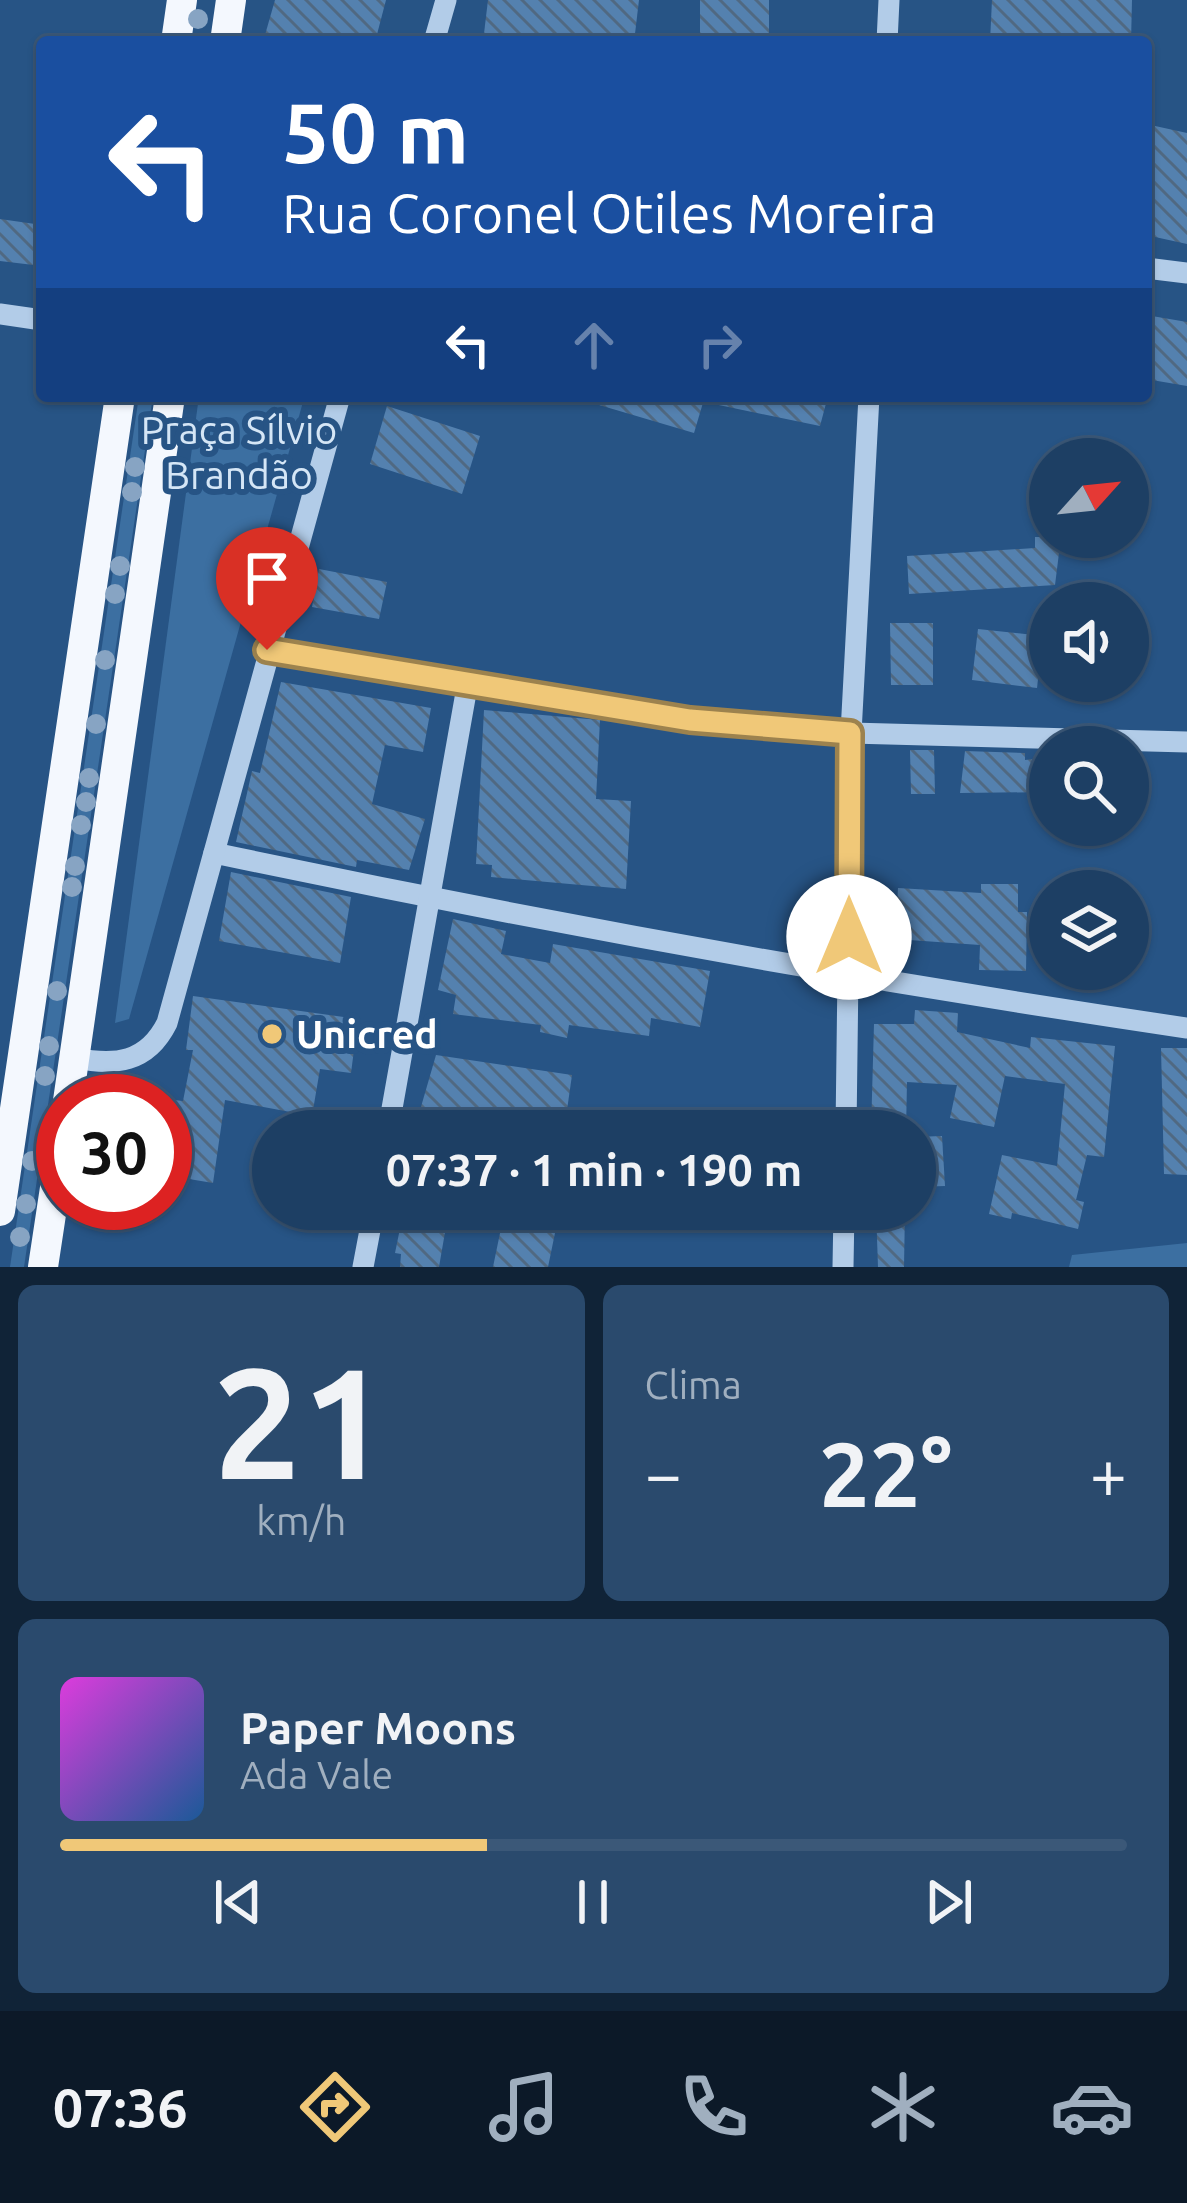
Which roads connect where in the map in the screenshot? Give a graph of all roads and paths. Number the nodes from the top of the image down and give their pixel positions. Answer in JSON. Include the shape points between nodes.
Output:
{"nodes":[{"id":1,"x":182,"y":0,"type":"edge"},
{"id":2,"x":232,"y":0,"type":"edge"},
{"id":3,"x":446,"y":0,"type":"edge"},
{"id":4,"x":889,"y":0,"type":"edge"},
{"id":5,"x":177,"y":36,"type":"edge"},
{"id":6,"x":226,"y":36,"type":"edge"},
{"id":7,"x":436,"y":36,"type":"edge"},
{"id":8,"x":887,"y":36,"type":"edge"},
{"id":9,"x":1152,"y":269,"type":"edge"},
{"id":10,"x":1187,"y":273,"type":"edge"},
{"id":11,"x":0,"y":314,"type":"edge"},
{"id":12,"x":36,"y":319,"type":"edge"},
{"id":13,"x":119,"y":402,"type":"edge"},
{"id":14,"x":169,"y":402,"type":"edge"},
{"id":15,"x":338,"y":402,"type":"edge"},
{"id":16,"x":868,"y":402,"type":"edge"},
{"id":17,"x":267,"y":650,"type":"junction"},
{"id":18,"x":467,"y":687,"type":"junction"},
{"id":19,"x":850,"y":733,"type":"junction"},
{"id":20,"x":1187,"y":742,"type":"edge"},
{"id":21,"x":214,"y":853,"type":"junction"},
{"id":22,"x":430,"y":898,"type":"junction"},
{"id":23,"x":849,"y":978,"type":"junction"},
{"id":24,"x":1187,"y":1028,"type":"edge"},
{"id":25,"x":75,"y":1058,"type":"junction"},
{"id":26,"x":72,"y":1074,"type":"edge"},
{"id":27,"x":392,"y":1110,"type":"edge"},
{"id":28,"x":846,"y":1110,"type":"edge"},
{"id":29,"x":0,"y":1211,"type":"edge"},
{"id":30,"x":49,"y":1230,"type":"edge"},
{"id":31,"x":370,"y":1230,"type":"edge"},
{"id":32,"x":844,"y":1230,"type":"edge"},
{"id":33,"x":43,"y":1267,"type":"edge"},
{"id":34,"x":363,"y":1267,"type":"edge"},
{"id":35,"x":843,"y":1267,"type":"edge"}],
"edges":[{"from":1,"to":5,"type":"main road"},
{"from":2,"to":6,"type":"main road"},
{"from":3,"to":7,"type":"street"},
{"from":4,"to":8,"type":"street"},
{"from":9,"to":10,"type":"street"},
{"from":11,"to":12,"type":"street"},
{"from":13,"to":29,"type":"main road"},
{"from":14,"to":25,"type":"main road"},
{"from":15,"to":17,"type":"street"},
{"from":16,"to":19,"type":"street"},
{"from":17,"to":18,"type":"street"},
{"from":17,"to":21,"type":"street"},
{"from":18,"to":19,"type":"street","via":[[690,720]]},
{"from":18,"to":22,"type":"street"},
{"from":19,"to":20,"type":"street"},
{"from":19,"to":23,"type":"street"},
{"from":21,"to":22,"type":"street"},
{"from":21,"to":25,"type":"street","via":[[160,1038],[126,1061]]},
{"from":22,"to":23,"type":"street"},
{"from":22,"to":27,"type":"street"},
{"from":23,"to":24,"type":"street"},
{"from":23,"to":28,"type":"street"},
{"from":25,"to":26,"type":"main road"},
{"from":30,"to":33,"type":"main road"},
{"from":31,"to":34,"type":"street"},
{"from":32,"to":35,"type":"street"}]}
